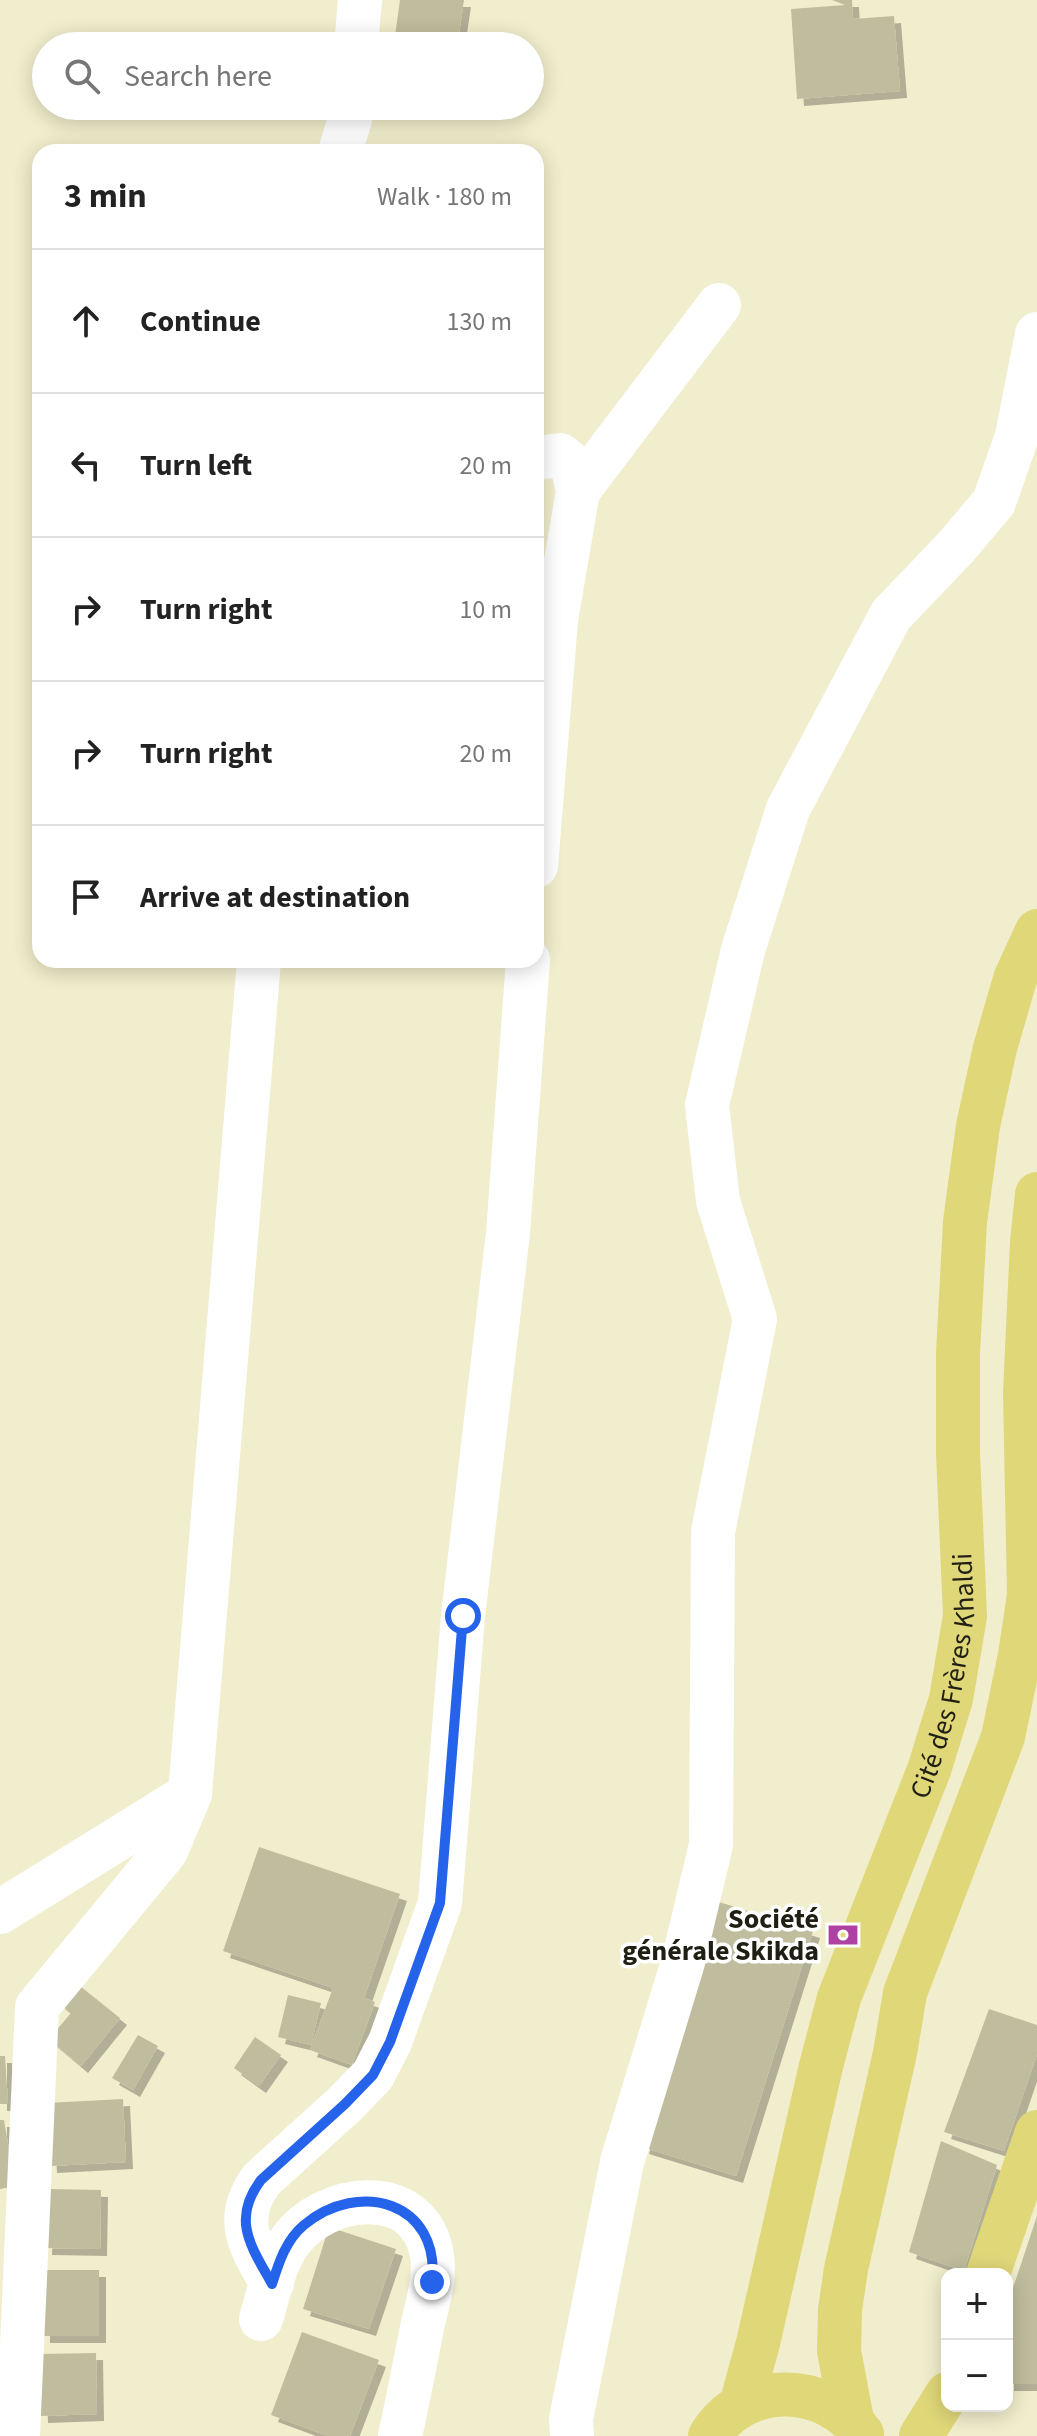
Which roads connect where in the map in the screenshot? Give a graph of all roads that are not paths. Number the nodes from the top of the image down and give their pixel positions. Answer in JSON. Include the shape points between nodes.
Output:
{"nodes":[{"id":1,"x":360,"y":0,"type":"edge"},
{"id":2,"x":357,"y":32,"type":"edge"},
{"id":3,"x":350,"y":120,"type":"edge"},
{"id":4,"x":342,"y":144,"type":"edge"},
{"id":5,"x":719,"y":305,"type":"dead end"},
{"id":6,"x":1037,"y":334,"type":"edge"},
{"id":7,"x":544,"y":457,"type":"edge"},
{"id":8,"x":578,"y":491,"type":"junction"},
{"id":9,"x":544,"y":768,"type":"edge"},
{"id":10,"x":1037,"y":931,"type":"edge"},
{"id":11,"x":258,"y":968,"type":"edge"},
{"id":12,"x":527,"y":968,"type":"edge"},
{"id":13,"x":1037,"y":1194,"type":"edge"},
{"id":14,"x":190,"y":1794,"type":"junction"},
{"id":15,"x":0,"y":1912,"type":"edge"},
{"id":16,"x":1037,"y":2132,"type":"edge"},
{"id":17,"x":990,"y":2268,"type":"edge"},
{"id":18,"x":941,"y":2404,"type":"edge"},
{"id":19,"x":741,"y":2405,"type":"junction"},
{"id":20,"x":858,"y":2428,"type":"edge"},
{"id":21,"x":18,"y":2436,"type":"edge"},
{"id":22,"x":400,"y":2436,"type":"edge"},
{"id":23,"x":572,"y":2436,"type":"edge"},
{"id":24,"x":710,"y":2436,"type":"edge"},
{"id":25,"x":921,"y":2436,"type":"edge"}],
"edges":[{"from":1,"to":2,"type":"street"},
{"from":3,"to":4,"type":"street"},
{"from":5,"to":8,"type":"street"},
{"from":6,"to":23,"type":"street","via":[[1017,436],[994,502],[891,615],[788,809],[743,950],[707,1105],[718,1201],[755,1319],[713,1532],[711,1845],[683,1962],[622,2162],[571,2419]]},
{"from":7,"to":8,"type":"street","via":[[560,455],[572,465]]},
{"from":8,"to":9,"type":"street","via":[[556,620]]},
{"from":10,"to":19,"type":"main road","name":"Cité des Frères Khaldi","via":[[1015,979],[995,1048],[965,1222],[958,1353],[965,1616],[951,1699],[929,1770],[839,1998]]},
{"from":11,"to":14,"type":"street"},
{"from":12,"to":22,"type":"street","via":[[508,1233],[463,1616],[440,1903],[373,2075],[261,2180],[246,2209],[245,2226],[266,2302],[290,2241],[303,2226],[336,2207],[388,2203],[416,2220],[434,2265]]},
{"from":13,"to":20,"type":"main road","via":[[1025,1393],[1029,1595],[1003,1737],[905,1993],[846,2269],[839,2351]]},
{"from":14,"to":15,"type":"street"},
{"from":14,"to":21,"type":"street","via":[[166,1851],[37,2007]]},
{"from":16,"to":17,"type":"main road"},
{"from":18,"to":25,"type":"main road"},
{"from":19,"to":20,"type":"main road","via":[[769,2395],[799,2394],[828,2402]]},
{"from":19,"to":24,"type":"main road"}]}
